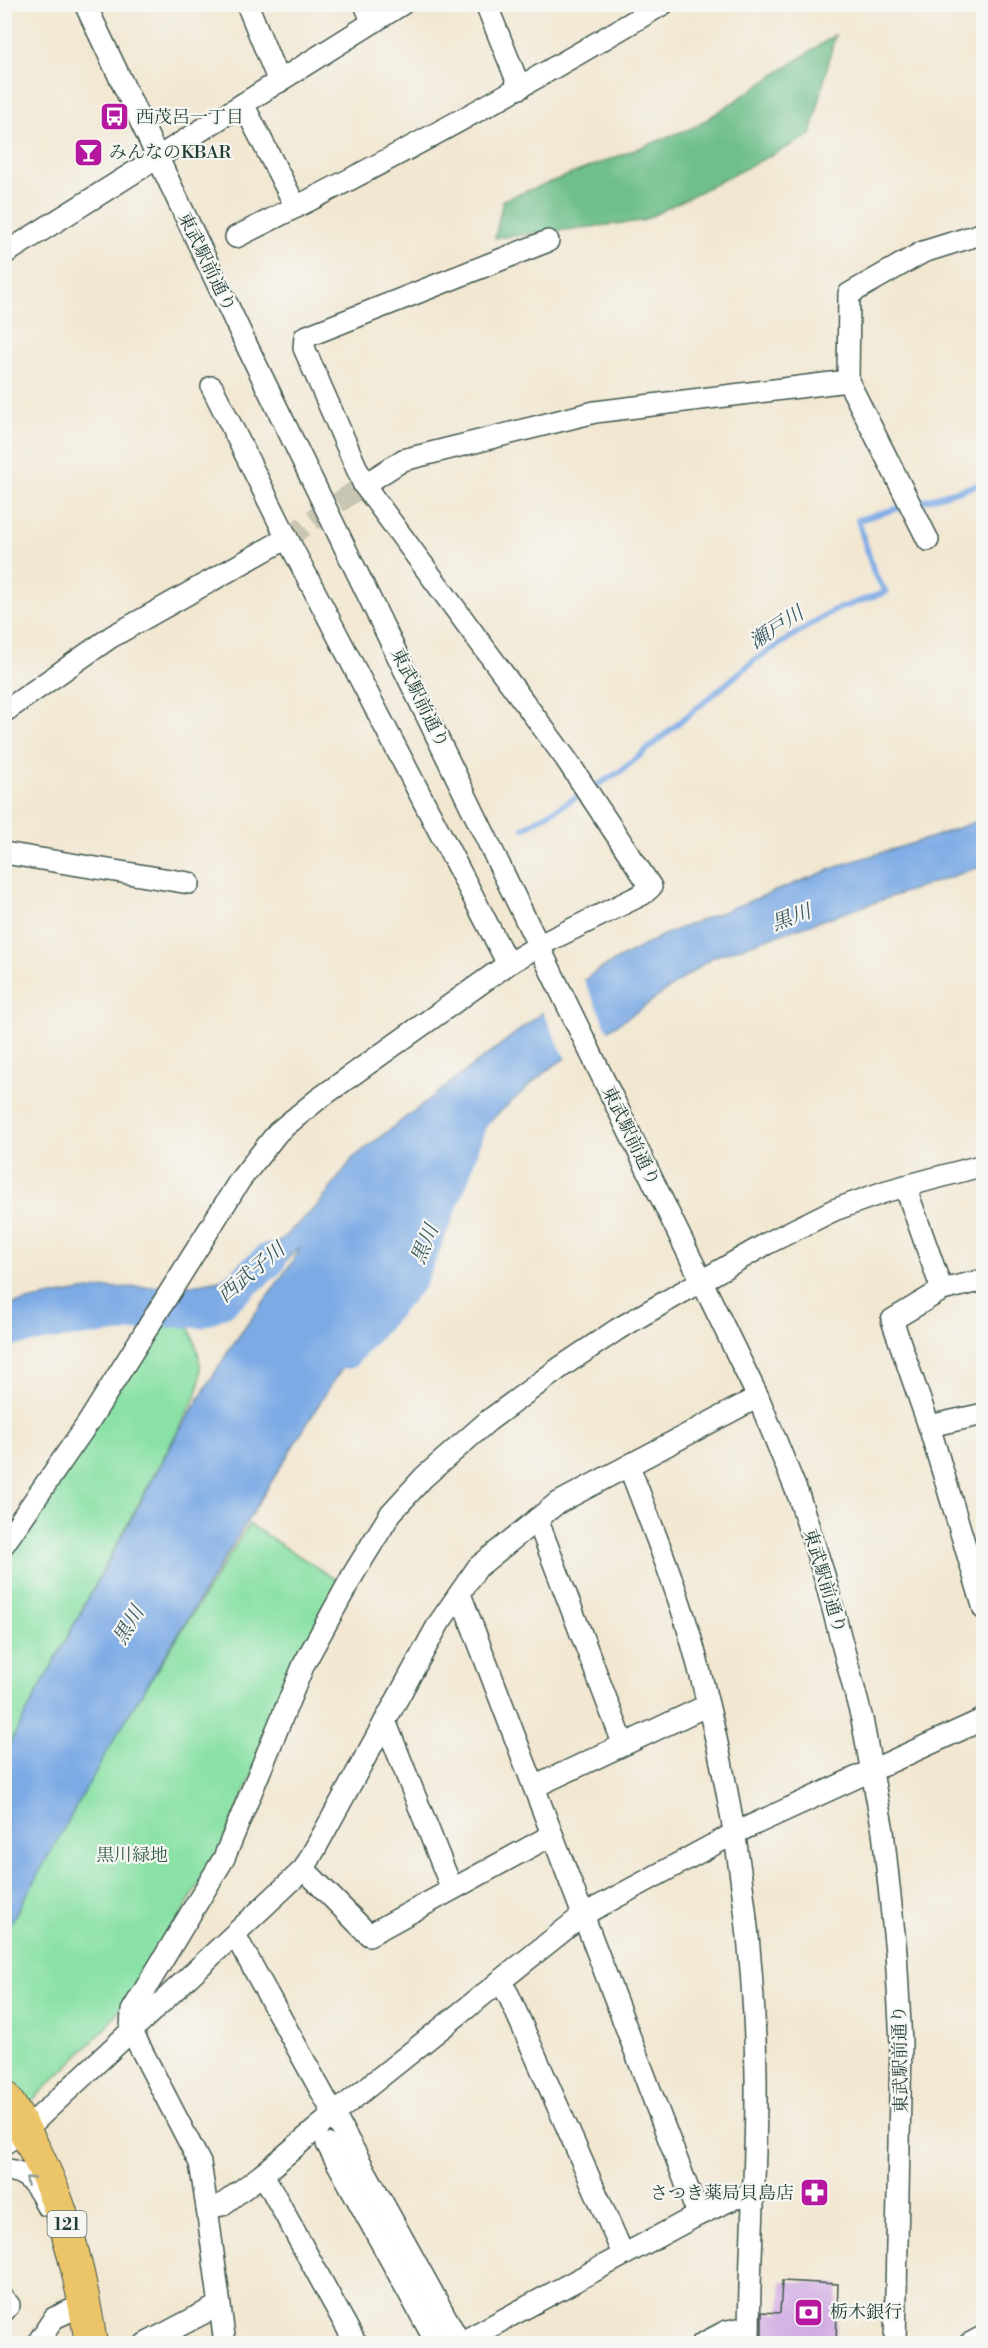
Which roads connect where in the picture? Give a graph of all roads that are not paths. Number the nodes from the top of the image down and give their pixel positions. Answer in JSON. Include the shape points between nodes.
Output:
{"nodes":[{"id":1,"x":84,"y":4,"type":"edge"},
{"id":2,"x":247,"y":4,"type":"edge"},
{"id":3,"x":402,"y":4,"type":"edge"},
{"id":4,"x":486,"y":4,"type":"edge"},
{"id":5,"x":663,"y":4,"type":"edge"},
{"id":6,"x":368,"y":13,"type":"edge"},
{"id":7,"x":279,"y":82,"type":"junction"},
{"id":8,"x":520,"y":88,"type":"junction"},
{"id":9,"x":243,"y":104,"type":"junction"},
{"id":10,"x":158,"y":160,"type":"junction"},
{"id":11,"x":296,"y":207,"type":"junction"},
{"id":12,"x":984,"y":232,"type":"edge"},
{"id":13,"x":236,"y":237,"type":"dead end"},
{"id":14,"x":548,"y":241,"type":"dead end"},
{"id":15,"x":4,"y":254,"type":"edge"},
{"id":16,"x":848,"y":381,"type":"junction"},
{"id":17,"x":212,"y":387,"type":"dead end"},
{"id":18,"x":364,"y":485,"type":"junction"},
{"id":19,"x":287,"y":538,"type":"junction"},
{"id":20,"x":928,"y":540,"type":"dead end"},
{"id":21,"x":4,"y":712,"type":"edge"},
{"id":22,"x":4,"y":853,"type":"edge"},
{"id":23,"x":189,"y":883,"type":"dead end"},
{"id":24,"x":543,"y":952,"type":"junction"},
{"id":25,"x":508,"y":964,"type":"junction"},
{"id":26,"x":984,"y":1165,"type":"edge"},
{"id":27,"x":905,"y":1186,"type":"junction"},
{"id":28,"x":699,"y":1274,"type":"junction"},
{"id":29,"x":984,"y":1280,"type":"edge"},
{"id":30,"x":942,"y":1290,"type":"junction"},
{"id":31,"x":758,"y":1397,"type":"junction"},
{"id":32,"x":984,"y":1414,"type":"edge"},
{"id":33,"x":929,"y":1426,"type":"junction"},
{"id":34,"x":629,"y":1466,"type":"junction"},
{"id":35,"x":537,"y":1519,"type":"junction"},
{"id":36,"x":4,"y":1544,"type":"edge"},
{"id":37,"x":976,"y":1553,"type":"edge"},
{"id":38,"x":460,"y":1594,"type":"junction"},
{"id":39,"x":984,"y":1609,"type":"edge"},
{"id":40,"x":708,"y":1705,"type":"junction"},
{"id":41,"x":984,"y":1719,"type":"edge"},
{"id":42,"x":385,"y":1721,"type":"junction"},
{"id":43,"x":623,"y":1743,"type":"junction"},
{"id":44,"x":872,"y":1768,"type":"junction"},
{"id":45,"x":534,"y":1786,"type":"junction"},
{"id":46,"x":735,"y":1833,"type":"junction"},
{"id":47,"x":552,"y":1835,"type":"junction"},
{"id":48,"x":304,"y":1869,"type":"junction"},
{"id":49,"x":452,"y":1889,"type":"junction"},
{"id":50,"x":583,"y":1915,"type":"junction"},
{"id":51,"x":235,"y":1935,"type":"junction"},
{"id":52,"x":500,"y":1981,"type":"junction"},
{"id":53,"x":131,"y":2030,"type":"junction"},
{"id":54,"x":333,"y":2114,"type":"junction"},
{"id":55,"x":13,"y":2120,"type":"edge"},
{"id":56,"x":327,"y":2144,"type":"dead end"},
{"id":57,"x":4,"y":2170,"type":"edge"},
{"id":58,"x":263,"y":2174,"type":"junction"},
{"id":59,"x":753,"y":2196,"type":"junction"},
{"id":60,"x":207,"y":2208,"type":"junction"},
{"id":61,"x":698,"y":2215,"type":"junction"},
{"id":62,"x":623,"y":2254,"type":"junction"},
{"id":63,"x":78,"y":2266,"type":"junction"},
{"id":64,"x":4,"y":2300,"type":"edge"},
{"id":65,"x":85,"y":2304,"type":"junction"},
{"id":66,"x":219,"y":2306,"type":"junction"},
{"id":67,"x":4,"y":2311,"type":"edge"},
{"id":68,"x":749,"y":2335,"type":"edge"},
{"id":69,"x":984,"y":2336,"type":"edge"},
{"id":70,"x":37,"y":2343,"type":"edge"},
{"id":71,"x":91,"y":2343,"type":"edge"},
{"id":72,"x":145,"y":2343,"type":"edge"},
{"id":73,"x":225,"y":2343,"type":"edge"},
{"id":74,"x":356,"y":2343,"type":"edge"},
{"id":75,"x":436,"y":2343,"type":"edge"},
{"id":76,"x":461,"y":2343,"type":"edge"},
{"id":77,"x":702,"y":2343,"type":"edge"},
{"id":78,"x":895,"y":2343,"type":"edge"},
{"id":79,"x":969,"y":2343,"type":"edge"}],
"edges":[{"from":1,"to":10,"type":"street","name":"東武駅前通り"},
{"from":2,"to":7,"type":"street"},
{"from":3,"to":6,"type":"street"},
{"from":4,"to":8,"type":"street"},
{"from":5,"to":8,"type":"street"},
{"from":6,"to":7,"type":"street"},
{"from":7,"to":9,"type":"street"},
{"from":8,"to":11,"type":"street"},
{"from":9,"to":10,"type":"street"},
{"from":9,"to":11,"type":"street"},
{"from":10,"to":15,"type":"street"},
{"from":10,"to":24,"type":"street","name":"東武駅前通り"},
{"from":11,"to":13,"type":"street"},
{"from":12,"to":16,"type":"street","via":[[923,252],[849,294]]},
{"from":14,"to":18,"type":"street","via":[[305,337],[304,348]]},
{"from":16,"to":18,"type":"street","via":[[595,412],[403,460]]},
{"from":16,"to":20,"type":"street"},
{"from":17,"to":19,"type":"street"},
{"from":18,"to":24,"type":"street","via":[[566,759],[651,887]]},
{"from":19,"to":21,"type":"street","via":[[111,637]]},
{"from":19,"to":25,"type":"street"},
{"from":22,"to":23,"type":"street"},
{"from":24,"to":25,"type":"street"},
{"from":24,"to":28,"type":"street","name":"東武駅前通り"},
{"from":25,"to":36,"type":"street","via":[[278,1132],[240,1180],[88,1422]]},
{"from":26,"to":27,"type":"street"},
{"from":27,"to":28,"type":"street","via":[[834,1210]]},
{"from":27,"to":30,"type":"street"},
{"from":28,"to":31,"type":"street","name":"東武駅前通り"},
{"from":28,"to":53,"type":"street","via":[[522,1395],[424,1477],[391,1513],[304,1664],[224,1858],[142,1991],[132,2011]]},
{"from":29,"to":30,"type":"street"},
{"from":30,"to":33,"type":"street","via":[[892,1320]]},
{"from":31,"to":34,"type":"street"},
{"from":31,"to":44,"type":"street","name":"東武駅前通り","via":[[799,1497],[824,1575]]},
{"from":32,"to":33,"type":"street"},
{"from":33,"to":37,"type":"street"},
{"from":34,"to":35,"type":"street","via":[[556,1504]]},
{"from":34,"to":40,"type":"street","via":[[677,1593]]},
{"from":35,"to":38,"type":"street","via":[[478,1568]]},
{"from":35,"to":43,"type":"street"},
{"from":37,"to":39,"type":"street"},
{"from":38,"to":42,"type":"street"},
{"from":38,"to":45,"type":"street"},
{"from":40,"to":43,"type":"street"},
{"from":40,"to":46,"type":"street"},
{"from":41,"to":44,"type":"street"},
{"from":42,"to":48,"type":"street"},
{"from":42,"to":49,"type":"street"},
{"from":43,"to":45,"type":"street"},
{"from":44,"to":46,"type":"street"},
{"from":44,"to":78,"type":"street","name":"東武駅前通り","via":[[888,1874],[900,2020]]},
{"from":45,"to":47,"type":"street"},
{"from":46,"to":50,"type":"street"},
{"from":46,"to":59,"type":"street","via":[[752,1990],[756,2074]]},
{"from":47,"to":49,"type":"street"},
{"from":47,"to":50,"type":"street"},
{"from":48,"to":49,"type":"street","via":[[369,1935]]},
{"from":48,"to":51,"type":"street"},
{"from":50,"to":52,"type":"street"},
{"from":50,"to":61,"type":"street"},
{"from":51,"to":53,"type":"street"},
{"from":51,"to":54,"type":"street"},
{"from":52,"to":54,"type":"street"},
{"from":52,"to":62,"type":"street"},
{"from":53,"to":55,"type":"street"},
{"from":53,"to":60,"type":"street","via":[[201,2163]]},
{"from":54,"to":58,"type":"street"},
{"from":54,"to":76,"type":"street"},
{"from":55,"to":63,"type":"highway","number":"121","via":[[56,2195]]},
{"from":56,"to":75,"type":"street"},
{"from":63,"to":57,"type":"street","one_way":true,"via":[[42,2194],[20,2172]]},
{"from":58,"to":60,"type":"street","via":[[222,2205]]},
{"from":58,"to":74,"type":"street"},
{"from":59,"to":61,"type":"street","via":[[735,2198]]},
{"from":59,"to":68,"type":"street"},
{"from":60,"to":66,"type":"street"},
{"from":61,"to":62,"type":"street"},
{"from":62,"to":76,"type":"street"},
{"from":63,"to":65,"type":"highway","number":"121"},
{"from":64,"to":67,"type":"street","via":[[9,2305]]},
{"from":65,"to":70,"type":"street","via":[[54,2318]]},
{"from":65,"to":71,"type":"highway","number":"121"},
{"from":66,"to":72,"type":"street"},
{"from":66,"to":73,"type":"street"},
{"from":68,"to":77,"type":"street","via":[[727,2331]]},
{"from":69,"to":79,"type":"street"}]}
